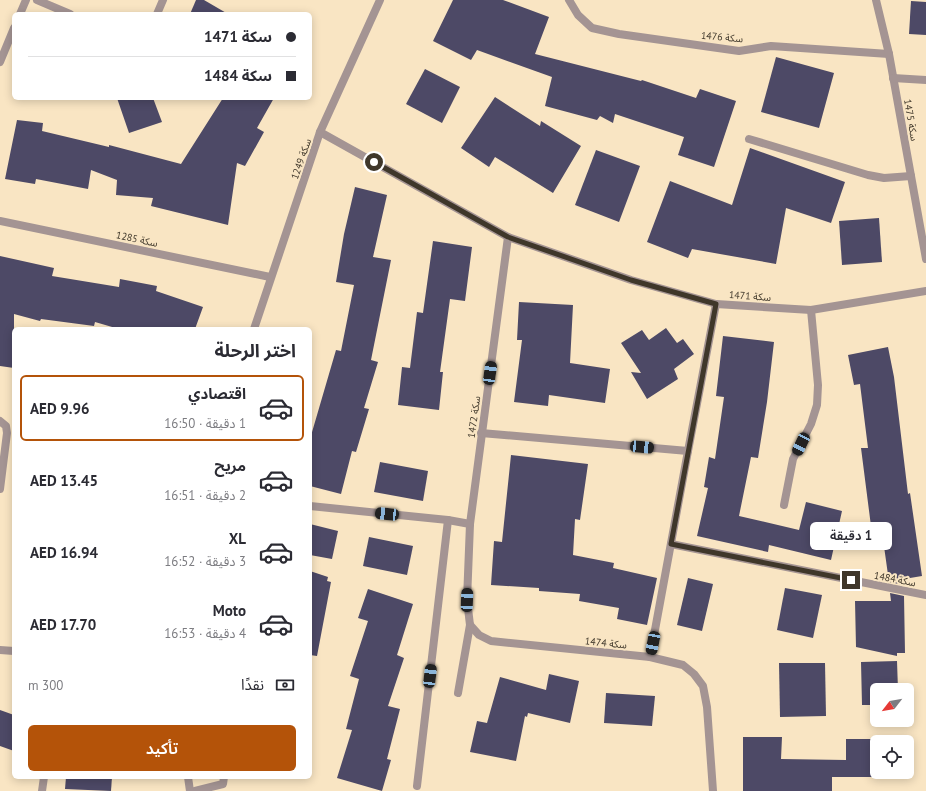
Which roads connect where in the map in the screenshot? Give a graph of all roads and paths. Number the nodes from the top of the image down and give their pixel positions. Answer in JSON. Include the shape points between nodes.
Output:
{"nodes":[{"id":1,"x":26,"y":0,"type":"edge"},
{"id":2,"x":37,"y":0,"type":"edge"},
{"id":3,"x":163,"y":0,"type":"edge"},
{"id":4,"x":380,"y":0,"type":"edge"},
{"id":5,"x":568,"y":0,"type":"edge"},
{"id":6,"x":876,"y":0,"type":"edge"},
{"id":7,"x":21,"y":12,"type":"edge"},
{"id":8,"x":65,"y":12,"type":"edge"},
{"id":9,"x":158,"y":12,"type":"edge"},
{"id":10,"x":12,"y":33,"type":"edge"},
{"id":11,"x":889,"y":54,"type":"junction"},
{"id":12,"x":0,"y":62,"type":"edge"},
{"id":13,"x":893,"y":78,"type":"junction"},
{"id":14,"x":926,"y":80,"type":"edge"},
{"id":15,"x":320,"y":132,"type":"junction"},
{"id":16,"x":749,"y":139,"type":"dead end"},
{"id":17,"x":911,"y":176,"type":"junction"},
{"id":18,"x":0,"y":221,"type":"edge"},
{"id":19,"x":508,"y":237,"type":"junction"},
{"id":20,"x":926,"y":259,"type":"edge"},
{"id":21,"x":270,"y":277,"type":"junction"},
{"id":22,"x":926,"y":291,"type":"edge"},
{"id":23,"x":716,"y":304,"type":"junction"},
{"id":24,"x":811,"y":310,"type":"junction"},
{"id":25,"x":255,"y":327,"type":"edge"},
{"id":26,"x":0,"y":421,"type":"edge"},
{"id":27,"x":482,"y":433,"type":"junction"},
{"id":28,"x":688,"y":451,"type":"junction"},
{"id":29,"x":0,"y":489,"type":"edge"},
{"id":30,"x":784,"y":505,"type":"dead end"},
{"id":31,"x":312,"y":506,"type":"edge"},
{"id":32,"x":448,"y":520,"type":"junction"},
{"id":33,"x":470,"y":524,"type":"junction"},
{"id":34,"x":671,"y":544,"type":"junction"},
{"id":35,"x":926,"y":595,"type":"edge"},
{"id":36,"x":470,"y":625,"type":"junction"},
{"id":37,"x":0,"y":650,"type":"edge"},
{"id":38,"x":12,"y":651,"type":"edge"},
{"id":39,"x":650,"y":657,"type":"junction"},
{"id":40,"x":458,"y":693,"type":"dead end"},
{"id":41,"x":44,"y":779,"type":"edge"},
{"id":42,"x":188,"y":779,"type":"edge"},
{"id":43,"x":224,"y":779,"type":"edge"},
{"id":44,"x":417,"y":786,"type":"dead end"},
{"id":45,"x":42,"y":791,"type":"edge"},
{"id":46,"x":190,"y":791,"type":"edge"},
{"id":47,"x":195,"y":791,"type":"edge"},
{"id":48,"x":713,"y":791,"type":"edge"}],
"edges":[{"from":1,"to":7,"type":"street"},
{"from":2,"to":8,"type":"street"},
{"from":3,"to":9,"type":"street"},
{"from":4,"to":15,"type":"street","name":"سكة 1249"},
{"from":5,"to":11,"type":"street","name":"سكة 1476","via":[[578,15],[592,28],[619,34],[738,51],[771,46]]},
{"from":6,"to":11,"type":"street","name":"سكة 1475"},
{"from":10,"to":12,"type":"street"},
{"from":11,"to":13,"type":"street","name":"سكة 1475"},
{"from":13,"to":14,"type":"street"},
{"from":13,"to":17,"type":"street","name":"سكة 1475"},
{"from":15,"to":19,"type":"street","name":"سكة 1471"},
{"from":15,"to":21,"type":"street","name":"سكة 1249"},
{"from":16,"to":17,"type":"street","via":[[868,175],[896,178]]},
{"from":17,"to":20,"type":"street","name":"سكة 1475"},
{"from":18,"to":21,"type":"street","name":"سكة 1285"},
{"from":19,"to":23,"type":"street","name":"سكة 1471","via":[[631,280]]},
{"from":19,"to":27,"type":"street","name":"سكة 1472"},
{"from":21,"to":25,"type":"street","name":"سكة 1249"},
{"from":22,"to":24,"type":"street","name":"سكة 1471"},
{"from":23,"to":24,"type":"street","name":"سكة 1471"},
{"from":23,"to":28,"type":"street"},
{"from":24,"to":30,"type":"street","via":[[818,385],[817,405],[811,424],[793,459]]},
{"from":26,"to":29,"type":"street","via":[[6,426],[7,433]]},
{"from":27,"to":28,"type":"street"},
{"from":27,"to":33,"type":"street","name":"سكة 1472"},
{"from":28,"to":34,"type":"street"},
{"from":31,"to":32,"type":"street"},
{"from":32,"to":33,"type":"street"},
{"from":32,"to":44,"type":"street"},
{"from":33,"to":36,"type":"street","name":"سكة 1472","via":[[467,600]]},
{"from":34,"to":35,"type":"street","name":"سكة 1484"},
{"from":34,"to":39,"type":"street"},
{"from":36,"to":39,"type":"street","name":"سكة 1474","via":[[479,635],[491,641]]},
{"from":36,"to":40,"type":"street"},
{"from":37,"to":38,"type":"street"},
{"from":39,"to":48,"type":"street","name":"سكة 1474","via":[[683,665],[703,686]]},
{"from":41,"to":45,"type":"street"},
{"from":42,"to":46,"type":"street"},
{"from":43,"to":47,"type":"street","via":[[223,784]]}]}
